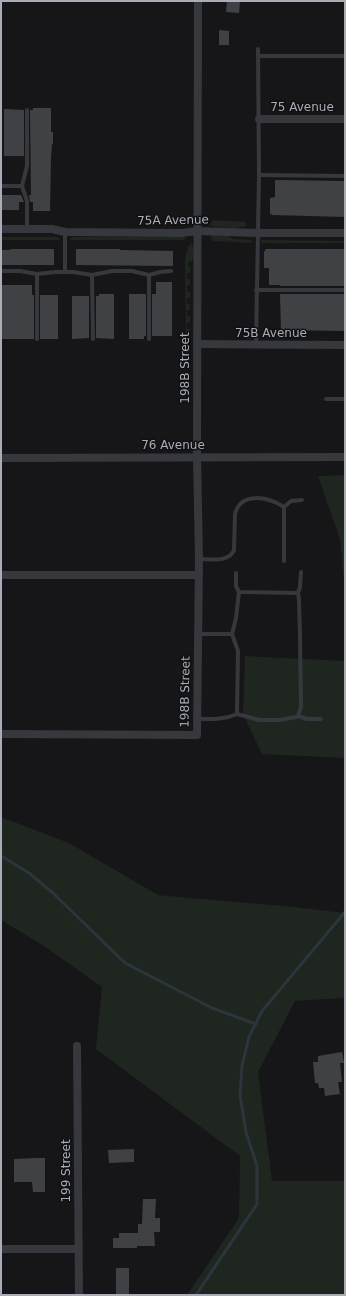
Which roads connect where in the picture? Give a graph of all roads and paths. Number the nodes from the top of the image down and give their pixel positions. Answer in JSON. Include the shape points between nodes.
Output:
{"nodes":[{"id":1,"x":198,"y":1,"type":"edge"},
{"id":2,"x":258,"y":49,"type":"dead end"},
{"id":3,"x":258,"y":56,"type":"junction"},
{"id":4,"x":345,"y":56,"type":"edge"},
{"id":5,"x":27,"y":110,"type":"dead end"},
{"id":6,"x":259,"y":119,"type":"junction"},
{"id":7,"x":345,"y":119,"type":"edge"},
{"id":8,"x":259,"y":175,"type":"junction"},
{"id":9,"x":345,"y":176,"type":"edge"},
{"id":10,"x":1,"y":186,"type":"edge"},
{"id":11,"x":22,"y":186,"type":"junction"},
{"id":12,"x":1,"y":229,"type":"edge"},
{"id":13,"x":27,"y":229,"type":"junction"},
{"id":14,"x":197,"y":231,"type":"junction"},
{"id":15,"x":65,"y":232,"type":"junction"},
{"id":16,"x":258,"y":233,"type":"junction"},
{"id":17,"x":345,"y":233,"type":"edge"},
{"id":18,"x":1,"y":271,"type":"edge"},
{"id":19,"x":172,"y":271,"type":"dead end"},
{"id":20,"x":65,"y":272,"type":"junction"},
{"id":21,"x":37,"y":274,"type":"junction"},
{"id":22,"x":92,"y":275,"type":"junction"},
{"id":23,"x":149,"y":275,"type":"junction"},
{"id":24,"x":256,"y":290,"type":"junction"},
{"id":25,"x":345,"y":290,"type":"edge"},
{"id":26,"x":37,"y":339,"type":"dead end"},
{"id":27,"x":93,"y":339,"type":"dead end"},
{"id":28,"x":149,"y":339,"type":"dead end"},
{"id":29,"x":198,"y":344,"type":"junction"},
{"id":30,"x":256,"y":345,"type":"junction"},
{"id":31,"x":345,"y":345,"type":"edge"},
{"id":32,"x":326,"y":399,"type":"dead end"},
{"id":33,"x":345,"y":399,"type":"edge"},
{"id":34,"x":197,"y":457,"type":"junction"},
{"id":35,"x":345,"y":457,"type":"edge"},
{"id":36,"x":1,"y":458,"type":"edge"},
{"id":37,"x":302,"y":500,"type":"dead end"},
{"id":38,"x":284,"y":507,"type":"junction"},
{"id":39,"x":199,"y":559,"type":"junction"},
{"id":40,"x":284,"y":561,"type":"dead end"},
{"id":41,"x":301,"y":572,"type":"dead end"},
{"id":42,"x":236,"y":573,"type":"dead end"},
{"id":43,"x":1,"y":575,"type":"edge"},
{"id":44,"x":198,"y":575,"type":"junction"},
{"id":45,"x":240,"y":592,"type":"junction"},
{"id":46,"x":298,"y":592,"type":"junction"},
{"id":47,"x":198,"y":634,"type":"junction"},
{"id":48,"x":232,"y":634,"type":"junction"},
{"id":49,"x":237,"y":714,"type":"junction"},
{"id":50,"x":298,"y":716,"type":"junction"},
{"id":51,"x":197,"y":719,"type":"junction"},
{"id":52,"x":321,"y":719,"type":"dead end"},
{"id":53,"x":1,"y":734,"type":"edge"},
{"id":54,"x":77,"y":1046,"type":"dead end"},
{"id":55,"x":1,"y":1249,"type":"edge"},
{"id":56,"x":78,"y":1249,"type":"junction"},
{"id":57,"x":78,"y":1295,"type":"edge"}],
"edges":[{"from":1,"to":14,"type":"street","name":"198B Street"},
{"from":2,"to":3,"type":"lane"},
{"from":3,"to":4,"type":"lane"},
{"from":3,"to":6,"type":"lane"},
{"from":5,"to":11,"type":"lane","via":[[27,166]]},
{"from":6,"to":7,"type":"street","name":"75 Avenue"},
{"from":6,"to":8,"type":"lane"},
{"from":8,"to":9,"type":"lane"},
{"from":8,"to":16,"type":"lane"},
{"from":10,"to":11,"type":"lane"},
{"from":11,"to":13,"type":"lane","via":[[26,200]]},
{"from":12,"to":13,"type":"street","name":"75A Avenue"},
{"from":13,"to":15,"type":"street","name":"75A Avenue"},
{"from":14,"to":15,"type":"street","name":"75A Avenue"},
{"from":14,"to":16,"type":"street","name":"75A Avenue"},
{"from":14,"to":29,"type":"street","name":"198B Street"},
{"from":15,"to":20,"type":"lane"},
{"from":16,"to":17,"type":"street","name":"75A Avenue"},
{"from":16,"to":24,"type":"lane"},
{"from":18,"to":21,"type":"lane"},
{"from":19,"to":23,"type":"lane"},
{"from":20,"to":21,"type":"lane"},
{"from":20,"to":22,"type":"lane"},
{"from":21,"to":26,"type":"lane"},
{"from":22,"to":23,"type":"lane","via":[[132,271]]},
{"from":22,"to":27,"type":"lane"},
{"from":23,"to":28,"type":"lane"},
{"from":24,"to":25,"type":"lane"},
{"from":24,"to":30,"type":"lane"},
{"from":29,"to":30,"type":"street","name":"75B Avenue"},
{"from":29,"to":34,"type":"street","name":"198B Street"},
{"from":30,"to":31,"type":"street","name":"75B Avenue"},
{"from":32,"to":33,"type":"lane"},
{"from":34,"to":35,"type":"street","name":"76 Avenue"},
{"from":34,"to":36,"type":"street","name":"76 Avenue"},
{"from":34,"to":39,"type":"street","name":"198B Street"},
{"from":37,"to":38,"type":"lane","via":[[291,501]]},
{"from":38,"to":39,"type":"lane","via":[[262,498],[240,503],[235,514],[232,554],[223,559]]},
{"from":38,"to":40,"type":"lane"},
{"from":39,"to":44,"type":"street","name":"198B Street"},
{"from":41,"to":46,"type":"lane"},
{"from":42,"to":45,"type":"lane","via":[[236,586]]},
{"from":43,"to":44,"type":"street"},
{"from":44,"to":47,"type":"street","name":"198B Street"},
{"from":45,"to":46,"type":"lane"},
{"from":45,"to":48,"type":"lane"},
{"from":46,"to":50,"type":"lane","via":[[301,707]]},
{"from":47,"to":48,"type":"lane"},
{"from":47,"to":51,"type":"street","name":"198B Street"},
{"from":48,"to":49,"type":"lane","via":[[238,656]]},
{"from":49,"to":50,"type":"lane","via":[[259,720],[280,720]]},
{"from":49,"to":51,"type":"lane","via":[[221,719]]},
{"from":50,"to":52,"type":"lane"},
{"from":51,"to":53,"type":"street","name":"198B Street","via":[[197,736]]},
{"from":54,"to":56,"type":"street","name":"199 Street"},
{"from":55,"to":56,"type":"street"},
{"from":56,"to":57,"type":"street","name":"199 Street"}]}
